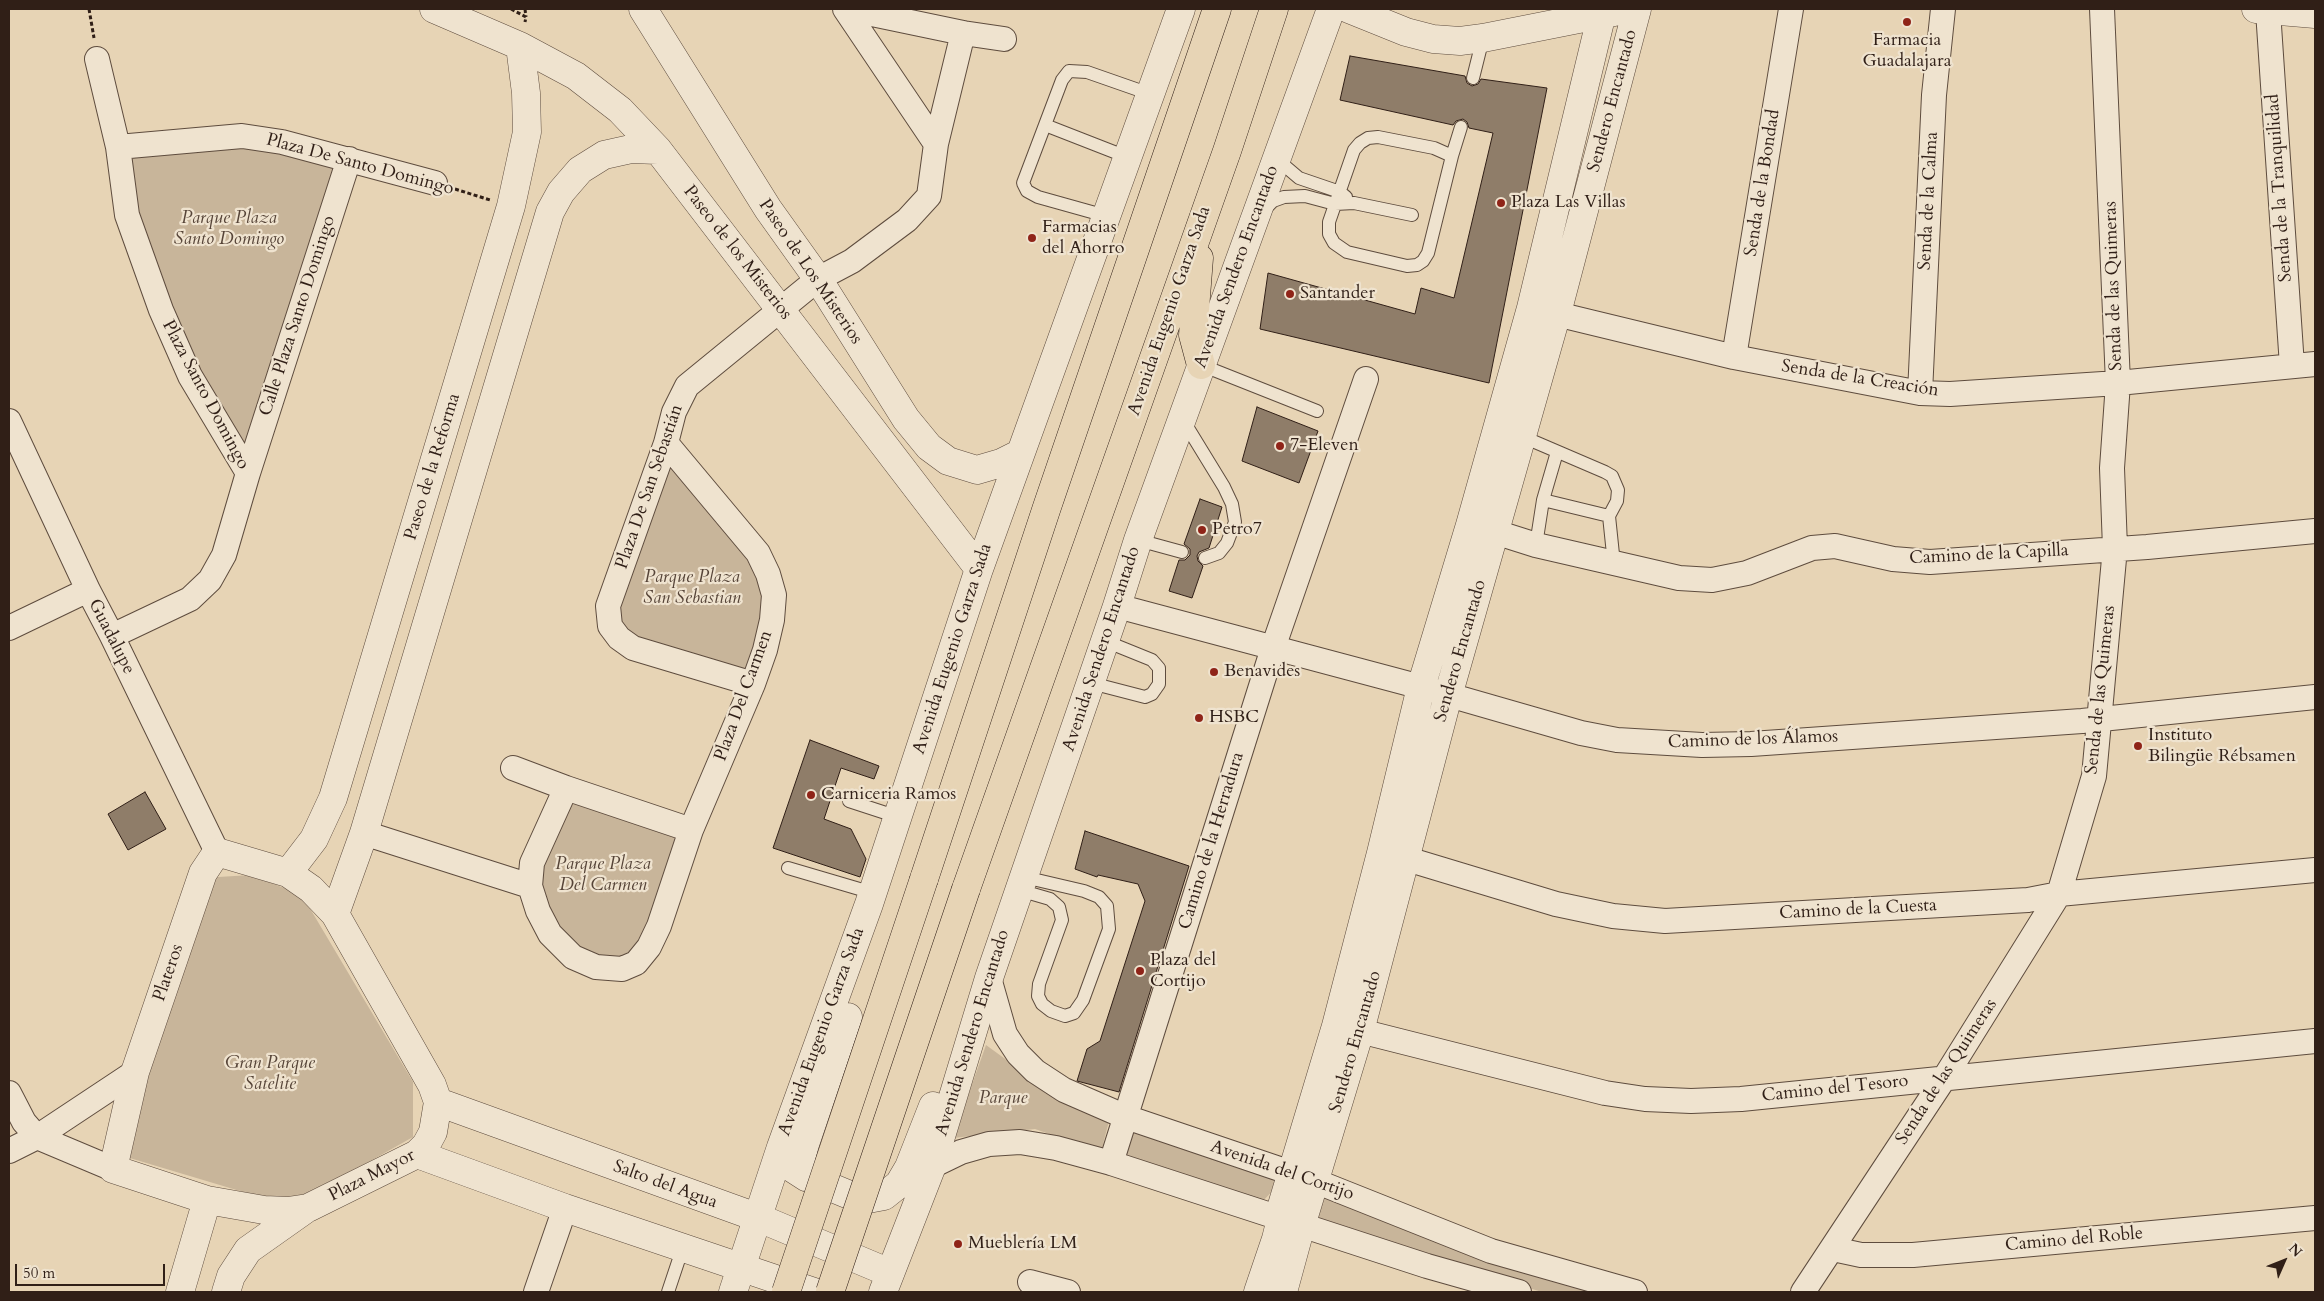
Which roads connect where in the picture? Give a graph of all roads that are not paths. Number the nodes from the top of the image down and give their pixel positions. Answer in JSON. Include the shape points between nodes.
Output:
{"nodes":[{"id":1,"x":434,"y":9,"type":"edge"},
{"id":2,"x":643,"y":9,"type":"edge"},
{"id":3,"x":847,"y":9,"type":"edge"},
{"id":4,"x":1181,"y":9,"type":"edge"},
{"id":5,"x":1217,"y":9,"type":"edge"},
{"id":6,"x":1274,"y":9,"type":"edge"},
{"id":7,"x":1331,"y":9,"type":"edge"},
{"id":8,"x":1349,"y":9,"type":"edge"},
{"id":9,"x":1631,"y":9,"type":"edge"},
{"id":10,"x":1637,"y":9,"type":"edge"},
{"id":11,"x":1791,"y":9,"type":"edge"},
{"id":12,"x":1943,"y":9,"type":"edge"},
{"id":13,"x":2102,"y":9,"type":"edge"},
{"id":14,"x":2262,"y":10,"type":"edge"},
{"id":15,"x":1603,"y":11,"type":"edge"},
{"id":16,"x":2315,"y":14,"type":"edge"},
{"id":17,"x":1400,"y":20,"type":"edge"},
{"id":18,"x":963,"y":33,"type":"junction"},
{"id":19,"x":1483,"y":38,"type":"junction"},
{"id":20,"x":1004,"y":39,"type":"dead end"},
{"id":21,"x":520,"y":46,"type":"junction"},
{"id":22,"x":97,"y":59,"type":"road end"},
{"id":23,"x":1474,"y":78,"type":"dead end"},
{"id":24,"x":1150,"y":94,"type":"junction"},
{"id":25,"x":1045,"y":125,"type":"junction"},
{"id":26,"x":1461,"y":127,"type":"dead end"},
{"id":27,"x":936,"y":144,"type":"junction"},
{"id":28,"x":118,"y":147,"type":"junction"},
{"id":29,"x":658,"y":150,"type":"junction"},
{"id":30,"x":1279,"y":154,"type":"junction"},
{"id":31,"x":1452,"y":156,"type":"junction"},
{"id":32,"x":1127,"y":158,"type":"junction"},
{"id":33,"x":348,"y":160,"type":"junction"},
{"id":34,"x":435,"y":183,"type":"road end"},
{"id":35,"x":1210,"y":196,"type":"junction"},
{"id":36,"x":1337,"y":198,"type":"junction"},
{"id":37,"x":1412,"y":215,"type":"dead end"},
{"id":38,"x":1106,"y":216,"type":"junction"},
{"id":39,"x":1256,"y":218,"type":"junction"},
{"id":40,"x":818,"y":280,"type":"junction"},
{"id":41,"x":780,"y":308,"type":"junction"},
{"id":42,"x":1544,"y":311,"type":"junction"},
{"id":43,"x":1734,"y":357,"type":"junction"},
{"id":44,"x":1201,"y":365,"type":"junction"},
{"id":45,"x":2304,"y":365,"type":"edge"},
{"id":46,"x":1366,"y":379,"type":"dead end"},
{"id":47,"x":2118,"y":383,"type":"junction"},
{"id":48,"x":1920,"y":393,"type":"junction"},
{"id":49,"x":1317,"y":411,"type":"dead end"},
{"id":50,"x":1182,"y":417,"type":"junction"},
{"id":51,"x":9,"y":421,"type":"edge"},
{"id":52,"x":1521,"y":436,"type":"junction"},
{"id":53,"x":666,"y":443,"type":"junction"},
{"id":54,"x":1557,"y":452,"type":"junction"},
{"id":55,"x":1019,"y":454,"type":"junction"},
{"id":56,"x":248,"y":473,"type":"junction"},
{"id":57,"x":1543,"y":500,"type":"junction"},
{"id":58,"x":1609,"y":516,"type":"junction"},
{"id":59,"x":2315,"y":531,"type":"edge"},
{"id":60,"x":1495,"y":532,"type":"junction"},
{"id":61,"x":1138,"y":540,"type":"junction"},
{"id":62,"x":1536,"y":545,"type":"junction"},
{"id":63,"x":2115,"y":548,"type":"junction"},
{"id":64,"x":1182,"y":552,"type":"dead end"},
{"id":65,"x":1205,"y":558,"type":"dead end"},
{"id":66,"x":1614,"y":564,"type":"junction"},
{"id":67,"x":979,"y":569,"type":"junction"},
{"id":68,"x":88,"y":590,"type":"junction"},
{"id":69,"x":1117,"y":606,"type":"junction"},
{"id":70,"x":9,"y":628,"type":"edge"},
{"id":71,"x":112,"y":636,"type":"junction"},
{"id":72,"x":1106,"y":641,"type":"junction"},
{"id":73,"x":1273,"y":648,"type":"junction"},
{"id":74,"x":1091,"y":683,"type":"junction"},
{"id":75,"x":753,"y":684,"type":"junction"},
{"id":76,"x":1421,"y":687,"type":"junction"},
{"id":77,"x":1448,"y":696,"type":"junction"},
{"id":78,"x":2315,"y":697,"type":"edge"},
{"id":79,"x":2100,"y":719,"type":"junction"},
{"id":80,"x":513,"y":768,"type":"dead end"},
{"id":81,"x":566,"y":788,"type":"junction"},
{"id":82,"x":849,"y":801,"type":"dead end"},
{"id":83,"x":898,"y":817,"type":"junction"},
{"id":84,"x":691,"y":830,"type":"junction"},
{"id":85,"x":364,"y":833,"type":"junction"},
{"id":86,"x":217,"y":852,"type":"junction"},
{"id":87,"x":1407,"y":860,"type":"junction"},
{"id":88,"x":788,"y":868,"type":"dead end"},
{"id":89,"x":2315,"y":870,"type":"edge"},
{"id":90,"x":288,"y":873,"type":"junction"},
{"id":91,"x":1022,"y":884,"type":"junction"},
{"id":92,"x":530,"y":886,"type":"junction"},
{"id":93,"x":2059,"y":894,"type":"junction"},
{"id":94,"x":871,"y":898,"type":"junction"},
{"id":95,"x":335,"y":914,"type":"junction"},
{"id":96,"x":989,"y":978,"type":"junction"},
{"id":97,"x":1360,"y":1031,"type":"junction"},
{"id":98,"x":2315,"y":1041,"type":"edge"},
{"id":99,"x":135,"y":1072,"type":"junction"},
{"id":100,"x":1945,"y":1077,"type":"junction"},
{"id":101,"x":9,"y":1093,"type":"edge"},
{"id":102,"x":450,"y":1107,"type":"junction"},
{"id":103,"x":1126,"y":1117,"type":"junction"},
{"id":104,"x":37,"y":1137,"type":"junction"},
{"id":105,"x":781,"y":1147,"type":"junction"},
{"id":106,"x":9,"y":1151,"type":"edge"},
{"id":107,"x":417,"y":1154,"type":"junction"},
{"id":108,"x":1111,"y":1163,"type":"junction"},
{"id":109,"x":446,"y":1164,"type":"junction"},
{"id":110,"x":932,"y":1166,"type":"junction"},
{"id":111,"x":113,"y":1169,"type":"junction"},
{"id":112,"x":806,"y":1177,"type":"junction"},
{"id":113,"x":1303,"y":1177,"type":"junction"},
{"id":114,"x":207,"y":1200,"type":"junction"},
{"id":115,"x":308,"y":1208,"type":"junction"},
{"id":116,"x":565,"y":1208,"type":"junction"},
{"id":117,"x":759,"y":1218,"type":"junction"},
{"id":118,"x":2315,"y":1218,"type":"edge"},
{"id":119,"x":1291,"y":1222,"type":"junction"},
{"id":120,"x":683,"y":1247,"type":"junction"},
{"id":121,"x":1833,"y":1249,"type":"junction"},
{"id":122,"x":737,"y":1280,"type":"edge"},
{"id":123,"x":1030,"y":1282,"type":"dead end"},
{"id":124,"x":887,"y":1283,"type":"edge"},
{"id":125,"x":180,"y":1292,"type":"edge"},
{"id":126,"x":226,"y":1292,"type":"edge"},
{"id":127,"x":536,"y":1292,"type":"edge"},
{"id":128,"x":668,"y":1292,"type":"edge"},
{"id":129,"x":786,"y":1292,"type":"edge"},
{"id":130,"x":814,"y":1292,"type":"edge"},
{"id":131,"x":830,"y":1292,"type":"edge"},
{"id":132,"x":1068,"y":1292,"type":"edge"},
{"id":133,"x":1258,"y":1292,"type":"edge"},
{"id":134,"x":1283,"y":1292,"type":"edge"},
{"id":135,"x":1520,"y":1292,"type":"edge"},
{"id":136,"x":1635,"y":1292,"type":"edge"},
{"id":137,"x":1803,"y":1292,"type":"edge"}],
"edges":[{"from":1,"to":21,"type":"street","name":"Paseo de los Misterios"},
{"from":2,"to":40,"type":"street","name":"Paseo de Los Misterios","via":[[768,209]]},
{"from":3,"to":18,"type":"street"},
{"from":3,"to":27,"type":"street"},
{"from":4,"to":24,"type":"street","name":"Avenida Eugenio Garza Sada"},
{"from":5,"to":129,"type":"highway","bridge":true},
{"from":6,"to":35,"type":"highway","name":"Avenida Eugenio Garza Sada"},
{"from":7,"to":30,"type":"street","name":"Avenida Sendero Encantado"},
{"from":8,"to":17,"type":"street"},
{"from":9,"to":15,"type":"street"},
{"from":10,"to":42,"type":"street","name":"Sendero Encantado"},
{"from":11,"to":43,"type":"street","name":"Senda de la Bondad"},
{"from":12,"to":48,"type":"street","name":"Senda de la Calma","via":[[1934,95]]},
{"from":13,"to":47,"type":"street","name":"Senda de las Quimeras"},
{"from":14,"to":16,"type":"street"},
{"from":14,"to":45,"type":"street","name":"Senda de la Tranquilidad"},
{"from":15,"to":19,"type":"street"},
{"from":15,"to":42,"type":"street","name":"Sendero Encantado"},
{"from":17,"to":19,"type":"street","via":[[1433,38],[1460,41]]},
{"from":18,"to":20,"type":"street"},
{"from":18,"to":27,"type":"street","name":"Plaza De San Sebastián"},
{"from":19,"to":23,"type":"lane"},
{"from":21,"to":29,"type":"street","name":"Paseo de los Misterios","via":[[576,76],[620,110]]},
{"from":21,"to":90,"type":"street","name":"Paseo de la Reforma","via":[[527,132],[511,206],[333,798],[314,839]]},
{"from":22,"to":28,"type":"street","name":"Plaza Santo Domingo"},
{"from":24,"to":25,"type":"lane","via":[[1087,72],[1069,71],[1062,80]]},
{"from":24,"to":32,"type":"street","name":"Avenida Eugenio Garza Sada"},
{"from":25,"to":32,"type":"lane"},
{"from":25,"to":38,"type":"lane","via":[[1023,183],[1027,191],[1038,198]]},
{"from":26,"to":31,"type":"lane"},
{"from":27,"to":40,"type":"street","name":"Plaza De San Sebastián","via":[[929,196],[907,220],[882,239]]},
{"from":28,"to":33,"type":"street","name":"Plaza De Santo Domingo","via":[[242,136],[282,142]]},
{"from":28,"to":56,"type":"street","name":"Plaza Santo Domingo","via":[[127,215],[160,310],[190,376]]},
{"from":29,"to":41,"type":"street","name":"Paseo de los Misterios"},
{"from":29,"to":85,"type":"street","via":[[604,155],[580,170],[561,192],[550,212]]},
{"from":30,"to":36,"type":"lane","via":[[1279,161],[1299,178]]},
{"from":30,"to":39,"type":"street","name":"Avenida Sendero Encantado"},
{"from":31,"to":36,"type":"lane","via":[[1434,148],[1368,138],[1354,150]]},
{"from":31,"to":36,"type":"lane","via":[[1428,253],[1417,265],[1407,266],[1346,252],[1334,243],[1329,234],[1329,222]]},
{"from":32,"to":38,"type":"street","name":"Avenida Eugenio Garza Sada"},
{"from":33,"to":34,"type":"street","name":"Plaza De Santo Domingo"},
{"from":33,"to":56,"type":"street","name":"Calle Plaza Santo Domingo"},
{"from":35,"to":44,"type":"highway","via":[[1200,253],[1192,335]]},
{"from":35,"to":131,"type":"highway","name":"Avenida Eugenio Garza Sada","bridge":true,"via":[[966,889]]},
{"from":36,"to":37,"type":"lane"},
{"from":36,"to":39,"type":"lane","via":[[1284,197],[1272,202]]},
{"from":38,"to":55,"type":"street","name":"Avenida Eugenio Garza Sada"},
{"from":39,"to":44,"type":"street","name":"Avenida Sendero Encantado"},
{"from":40,"to":41,"type":"street","name":"Plaza De San Sebastián"},
{"from":40,"to":55,"type":"street","name":"Paseo de Los Misterios","via":[[906,419],[929,447],[948,461],[976,470]]},
{"from":41,"to":53,"type":"street","name":"Plaza De San Sebastián","via":[[687,386],[674,412]]},
{"from":41,"to":67,"type":"street","name":"Paseo de los Misterios"},
{"from":42,"to":43,"type":"street","name":"Senda de la Creación"},
{"from":42,"to":52,"type":"street","name":"Sendero Encantado"},
{"from":42,"to":76,"type":"street","name":"Sendero Encantado","via":[[1470,525]]},
{"from":43,"to":48,"type":"street","name":"Senda de la Creación"},
{"from":44,"to":49,"type":"lane"},
{"from":44,"to":50,"type":"street","name":"Avenida Sendero Encantado"},
{"from":45,"to":47,"type":"street","name":"Senda de la Creación"},
{"from":46,"to":73,"type":"street","name":"Camino de la Herradura"},
{"from":47,"to":48,"type":"street","name":"Senda de la Creación","via":[[1950,394]]},
{"from":47,"to":63,"type":"street","name":"Senda de las Quimeras","via":[[2112,468]]},
{"from":50,"to":61,"type":"street","name":"Avenida Sendero Encantado"},
{"from":50,"to":65,"type":"lane","via":[[1224,487],[1232,504],[1235,522],[1232,533],[1219,552]]},
{"from":51,"to":68,"type":"street","name":"Guadalupe"},
{"from":52,"to":54,"type":"lane"},
{"from":52,"to":60,"type":"street","name":"Sendero Encantado"},
{"from":53,"to":75,"type":"street","name":"Plaza Del Carmen","via":[[758,553],[768,574],[774,595],[772,620]]},
{"from":53,"to":75,"type":"street","name":"Plaza De San Sebastián","via":[[608,606],[610,626],[633,648]]},
{"from":54,"to":57,"type":"lane"},
{"from":54,"to":58,"type":"lane","via":[[1612,476],[1618,490],[1617,501]]},
{"from":55,"to":67,"type":"street","name":"Avenida Eugenio Garza Sada"},
{"from":56,"to":71,"type":"street","name":"Plaza Santo Domingo","via":[[224,555],[210,580],[190,599]]},
{"from":57,"to":58,"type":"lane"},
{"from":57,"to":62,"type":"lane"},
{"from":58,"to":66,"type":"lane"},
{"from":59,"to":63,"type":"street","name":"Camino de la Capilla"},
{"from":60,"to":62,"type":"street","name":"Camino de la Capilla"},
{"from":60,"to":77,"type":"street","name":"Sendero Encantado"},
{"from":61,"to":64,"type":"lane"},
{"from":61,"to":69,"type":"street","name":"Avenida Sendero Encantado"},
{"from":62,"to":66,"type":"street","name":"Camino de la Capilla"},
{"from":63,"to":66,"type":"street","name":"Camino de la Capilla","via":[[1930,562],[1893,559],[1827,546],[1812,548],[1747,573],[1712,580],[1679,578]]},
{"from":63,"to":79,"type":"street","name":"Senda de las Quimeras"},
{"from":67,"to":83,"type":"street","name":"Avenida Eugenio Garza Sada"},
{"from":68,"to":70,"type":"street"},
{"from":68,"to":71,"type":"street","name":"Guadalupe"},
{"from":69,"to":72,"type":"street","name":"Avenida Sendero Encantado"},
{"from":69,"to":73,"type":"street","name":"Camino de los Álamos"},
{"from":71,"to":86,"type":"street","name":"Guadalupe"},
{"from":72,"to":74,"type":"street","name":"Avenida Sendero Encantado"},
{"from":72,"to":74,"type":"lane","via":[[1152,660],[1158,668],[1159,684],[1152,694],[1145,697]]},
{"from":73,"to":76,"type":"street","name":"Camino de los Álamos"},
{"from":73,"to":103,"type":"street","name":"Camino de la Herradura"},
{"from":74,"to":91,"type":"street","name":"Avenida Sendero Encantado"},
{"from":75,"to":84,"type":"street","name":"Plaza Del Carmen"},
{"from":76,"to":77,"type":"street","name":"Camino de los Álamos"},
{"from":76,"to":113,"type":"street","name":"Sendero Encantado","via":[[1336,1026]]},
{"from":77,"to":79,"type":"street","name":"Camino de los Álamos","via":[[1581,733],[1618,740],[1702,745]]},
{"from":77,"to":87,"type":"street","name":"Sendero Encantado"},
{"from":78,"to":79,"type":"street","name":"Camino de los Álamos"},
{"from":79,"to":93,"type":"street","name":"Senda de las Quimeras","via":[[2094,776]]},
{"from":80,"to":81,"type":"street"},
{"from":81,"to":84,"type":"street"},
{"from":81,"to":92,"type":"street","name":"Plaza Del Carmen","via":[[532,863]]},
{"from":82,"to":83,"type":"lane"},
{"from":83,"to":94,"type":"street","name":"Avenida Eugenio Garza Sada"},
{"from":84,"to":92,"type":"street","name":"Plaza Del Carmen","via":[[649,947],[636,963],[622,969],[596,967],[573,957],[550,934]]},
{"from":85,"to":92,"type":"street"},
{"from":85,"to":95,"type":"street"},
{"from":86,"to":90,"type":"street"},
{"from":86,"to":99,"type":"street","name":"Plateros","via":[[203,873]]},
{"from":87,"to":93,"type":"street","name":"Camino de la Cuesta","via":[[1556,904],[1613,916],[1666,921],[2028,900]]},
{"from":87,"to":97,"type":"street","name":"Sendero Encantado"},
{"from":88,"to":94,"type":"lane"},
{"from":89,"to":93,"type":"street","name":"Camino de la Cuesta"},
{"from":90,"to":95,"type":"street"},
{"from":91,"to":91,"type":"lane","via":[[1059,907],[1062,920],[1039,984],[1038,996],[1050,1011],[1065,1016],[1074,1013],[1083,1000],[1109,929],[1107,906],[1098,896],[1084,891]]},
{"from":91,"to":96,"type":"street","name":"Avenida Sendero Encantado"},
{"from":93,"to":100,"type":"street","name":"Senda de las Quimeras"},
{"from":94,"to":105,"type":"street","name":"Avenida Eugenio Garza Sada"},
{"from":94,"to":112,"type":"street","via":[[867,954],[862,975],[801,1159]]},
{"from":95,"to":102,"type":"street","via":[[432,1085]]},
{"from":96,"to":103,"type":"street","name":"Avenida del Cortijo","via":[[1005,1034],[1018,1054],[1035,1071],[1064,1090]]},
{"from":96,"to":110,"type":"street","name":"Avenida Sendero Encantado"},
{"from":96,"to":112,"type":"street","via":[[899,1184],[884,1196],[868,1199],[833,1190]]},
{"from":97,"to":100,"type":"street","name":"Camino del Tesoro","via":[[1605,1093],[1645,1099],[1741,1099]]},
{"from":97,"to":113,"type":"street","name":"Sendero Encantado"},
{"from":98,"to":100,"type":"street","name":"Camino del Tesoro"},
{"from":99,"to":104,"type":"street"},
{"from":99,"to":111,"type":"street","name":"Plateros"},
{"from":100,"to":121,"type":"street","name":"Senda de las Quimeras"},
{"from":101,"to":104,"type":"street","via":[[24,1122]]},
{"from":102,"to":107,"type":"street","name":"Plaza Mayor"},
{"from":102,"to":109,"type":"street"},
{"from":102,"to":117,"type":"street","name":"Salto del Agua"},
{"from":103,"to":108,"type":"street","name":"Camino de la Herradura"},
{"from":103,"to":113,"type":"street","name":"Avenida del Cortijo"},
{"from":104,"to":106,"type":"street"},
{"from":104,"to":111,"type":"street","name":"Plaza Mayor"},
{"from":105,"to":112,"type":"street","via":[[792,1168]]},
{"from":105,"to":117,"type":"street","name":"Avenida Eugenio Garza Sada"},
{"from":107,"to":109,"type":"street"},
{"from":107,"to":115,"type":"street","name":"Plaza Mayor"},
{"from":108,"to":110,"type":"street","via":[[1020,1142],[989,1144],[961,1152]]},
{"from":108,"to":119,"type":"street"},
{"from":109,"to":116,"type":"street"},
{"from":110,"to":124,"type":"street","name":"Avenida Sendero Encantado"},
{"from":111,"to":114,"type":"street","name":"Plaza Mayor"},
{"from":113,"to":119,"type":"street","name":"Sendero Encantado","via":[[1280,1212]]},
{"from":113,"to":136,"type":"street","name":"Avenida del Cortijo","via":[[1491,1251]]},
{"from":114,"to":115,"type":"street","name":"Plaza Mayor","via":[[264,1210]]},
{"from":114,"to":125,"type":"street"},
{"from":115,"to":126,"type":"street","via":[[248,1250],[231,1276]]},
{"from":116,"to":120,"type":"street"},
{"from":116,"to":127,"type":"street"},
{"from":117,"to":122,"type":"street","name":"Avenida Eugenio Garza Sada"},
{"from":117,"to":124,"type":"street","name":"Salto del Agua"},
{"from":118,"to":121,"type":"street","name":"Camino del Roble","via":[[1913,1255],[1862,1255]]},
{"from":119,"to":133,"type":"street","name":"Sendero Encantado"},
{"from":119,"to":134,"type":"street","name":"Sendero Encantado"},
{"from":119,"to":135,"type":"street"},
{"from":120,"to":122,"type":"street"},
{"from":120,"to":128,"type":"lane"},
{"from":121,"to":137,"type":"street","name":"Senda de las Quimeras"},
{"from":122,"to":130,"type":"street"},
{"from":123,"to":132,"type":"street"}]}
